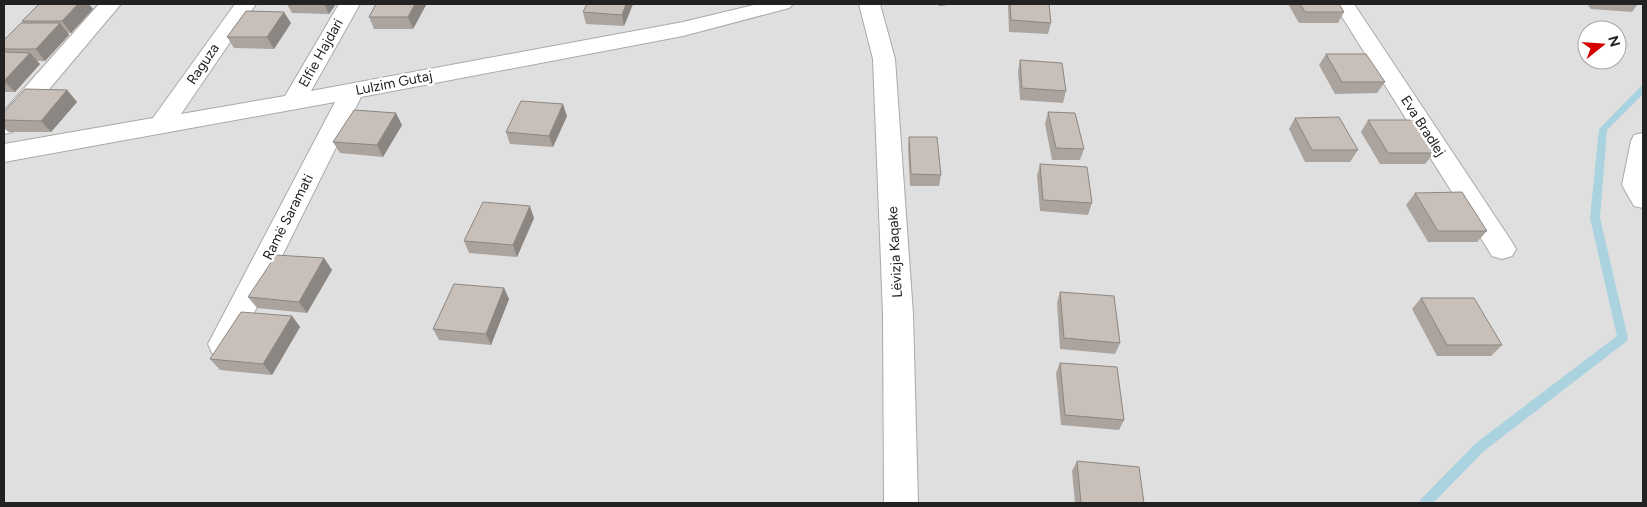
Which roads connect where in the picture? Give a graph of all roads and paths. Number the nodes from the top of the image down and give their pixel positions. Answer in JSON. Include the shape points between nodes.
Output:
{"nodes":[{"id":1,"x":110,"y":4,"type":"edge"},
{"id":2,"x":244,"y":4,"type":"edge"},
{"id":3,"x":348,"y":4,"type":"edge"},
{"id":4,"x":693,"y":4,"type":"edge"},
{"id":5,"x":782,"y":4,"type":"edge"},
{"id":6,"x":869,"y":4,"type":"edge"},
{"id":7,"x":1344,"y":4,"type":"edge"},
{"id":8,"x":683,"y":29,"type":"junction"},
{"id":9,"x":352,"y":90,"type":"junction"},
{"id":10,"x":294,"y":102,"type":"junction"},
{"id":11,"x":162,"y":124,"type":"junction"},
{"id":12,"x":4,"y":126,"type":"edge"},
{"id":13,"x":1643,"y":141,"type":"edge"},
{"id":14,"x":4,"y":153,"type":"edge"},
{"id":15,"x":1643,"y":199,"type":"edge"},
{"id":16,"x":1502,"y":249,"type":"dead end"},
{"id":17,"x":223,"y":344,"type":"edge"},
{"id":18,"x":901,"y":503,"type":"edge"}],
"edges":[{"from":1,"to":12,"type":"street"},
{"from":2,"to":11,"type":"street","name":"Raguza"},
{"from":3,"to":10,"type":"street","name":"Elfie Hajdari"},
{"from":4,"to":8,"type":"street"},
{"from":5,"to":8,"type":"street","name":"Lulzim Gutaj"},
{"from":6,"to":18,"type":"street","name":"Lëvizja Kaqake","via":[[884,59],[898,314]]},
{"from":7,"to":16,"type":"street","name":"Eva Bradlej"},
{"from":8,"to":9,"type":"street","name":"Lulzim Gutaj"},
{"from":9,"to":10,"type":"street","name":"Lulzim Gutaj"},
{"from":9,"to":17,"type":"street","name":"Ramë Saramati"},
{"from":10,"to":11,"type":"street","name":"Lulzim Gutaj"},
{"from":11,"to":14,"type":"street","name":"Lulzim Gutaj"},
{"from":13,"to":15,"type":"street","via":[[1634,185]]}]}
